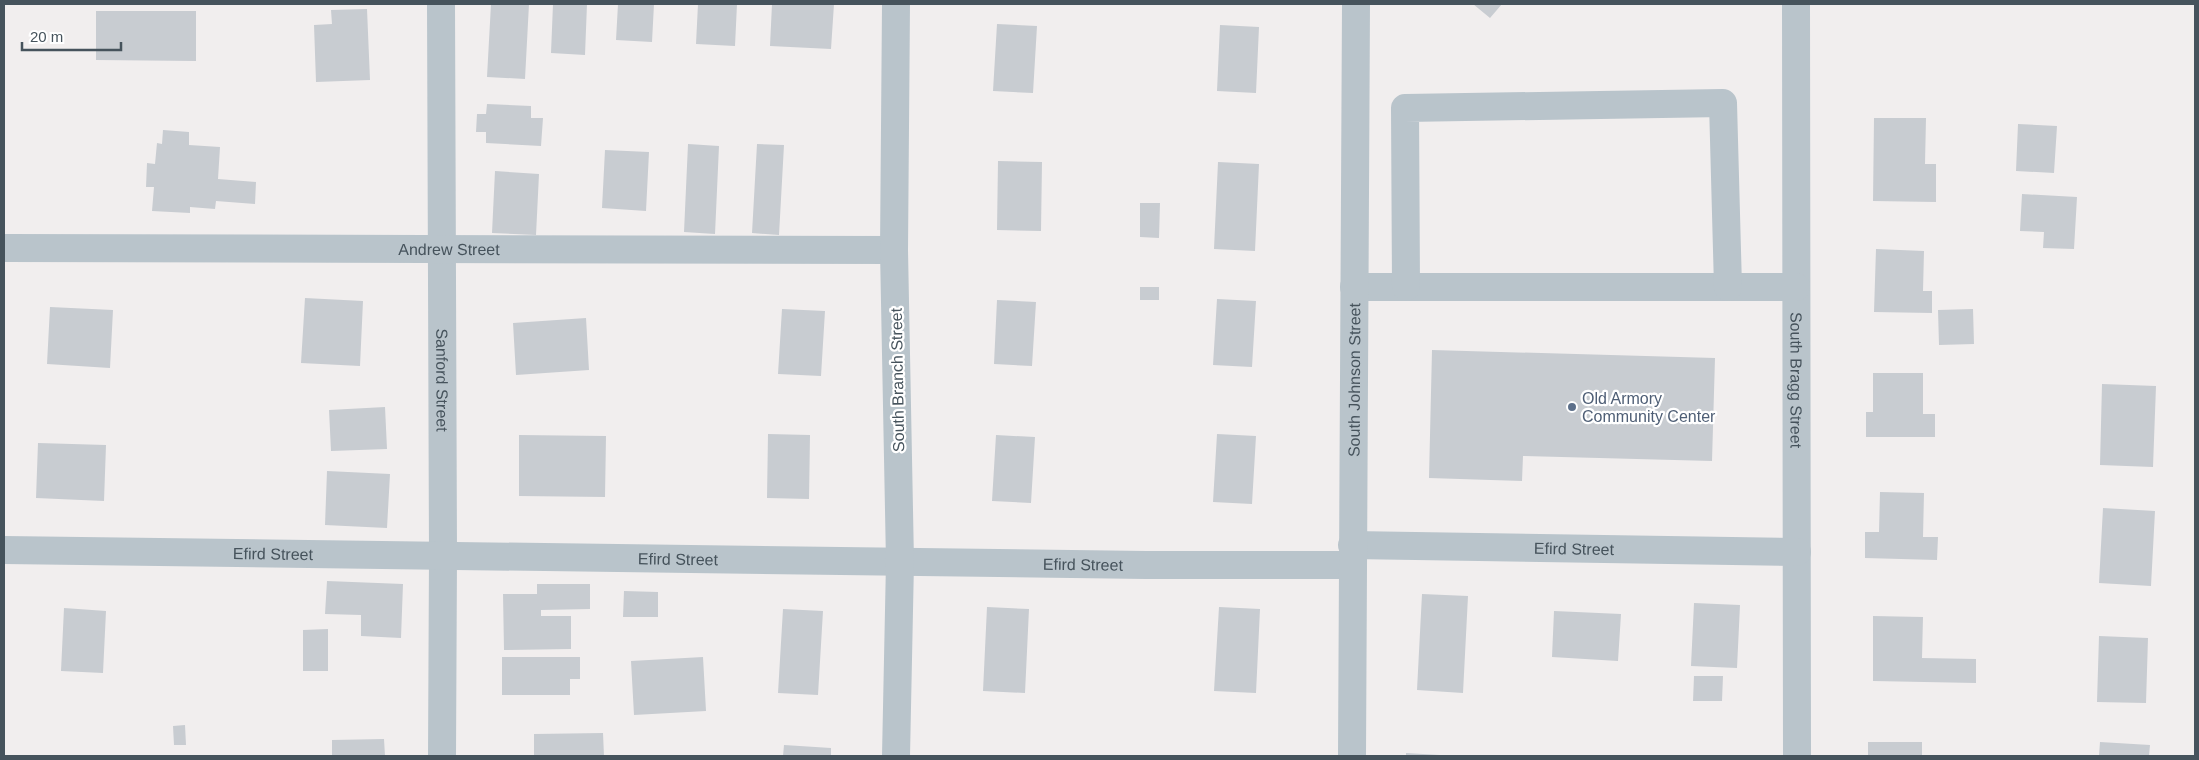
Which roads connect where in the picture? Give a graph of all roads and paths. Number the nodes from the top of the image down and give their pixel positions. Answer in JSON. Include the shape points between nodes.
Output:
{"nodes":[{"id":1,"x":441,"y":4,"type":"edge"},
{"id":2,"x":896,"y":4,"type":"edge"},
{"id":3,"x":1356,"y":4,"type":"edge"},
{"id":4,"x":1796,"y":4,"type":"edge"},
{"id":5,"x":4,"y":248,"type":"edge"},
{"id":6,"x":441,"y":249,"type":"junction"},
{"id":7,"x":894,"y":250,"type":"junction"},
{"id":8,"x":1354,"y":287,"type":"junction"},
{"id":9,"x":1406,"y":287,"type":"junction"},
{"id":10,"x":1728,"y":287,"type":"junction"},
{"id":11,"x":1796,"y":287,"type":"junction"},
{"id":12,"x":4,"y":550,"type":"edge"},
{"id":13,"x":1797,"y":552,"type":"junction"},
{"id":14,"x":1352,"y":555,"type":"junction"},
{"id":15,"x":443,"y":556,"type":"junction"},
{"id":16,"x":900,"y":562,"type":"junction"},
{"id":17,"x":442,"y":756,"type":"edge"},
{"id":18,"x":896,"y":756,"type":"edge"},
{"id":19,"x":1352,"y":756,"type":"edge"},
{"id":20,"x":1798,"y":756,"type":"edge"}],
"edges":[{"from":1,"to":6,"type":"street","name":"Sanford Street"},
{"from":2,"to":7,"type":"street","name":"South Branch Street"},
{"from":3,"to":8,"type":"street","name":"South Johnson Street"},
{"from":4,"to":11,"type":"street","name":"South Bragg Street"},
{"from":5,"to":6,"type":"street","name":"Andrew Street"},
{"from":6,"to":7,"type":"street","name":"Andrew Street"},
{"from":6,"to":15,"type":"street","name":"Sanford Street"},
{"from":7,"to":16,"type":"street","name":"South Branch Street"},
{"from":8,"to":9,"type":"street"},
{"from":8,"to":14,"type":"street","name":"South Johnson Street"},
{"from":9,"to":10,"type":"street"},
{"from":9,"to":10,"type":"street","via":[[1405,108],[1722,103]]},
{"from":10,"to":11,"type":"street"},
{"from":11,"to":13,"type":"street","name":"South Bragg Street"},
{"from":12,"to":15,"type":"street","name":"Efird Street"},
{"from":13,"to":14,"type":"street","name":"Efird Street"},
{"from":13,"to":20,"type":"street","name":"South Bragg Street"},
{"from":14,"to":16,"type":"street","name":"Efird Street","via":[[1146,566]]},
{"from":14,"to":19,"type":"street","name":"South Johnson Street"},
{"from":15,"to":16,"type":"street","name":"Efird Street"},
{"from":15,"to":17,"type":"street","name":"Sanford Street"},
{"from":16,"to":18,"type":"street","name":"South Branch Street"}]}
